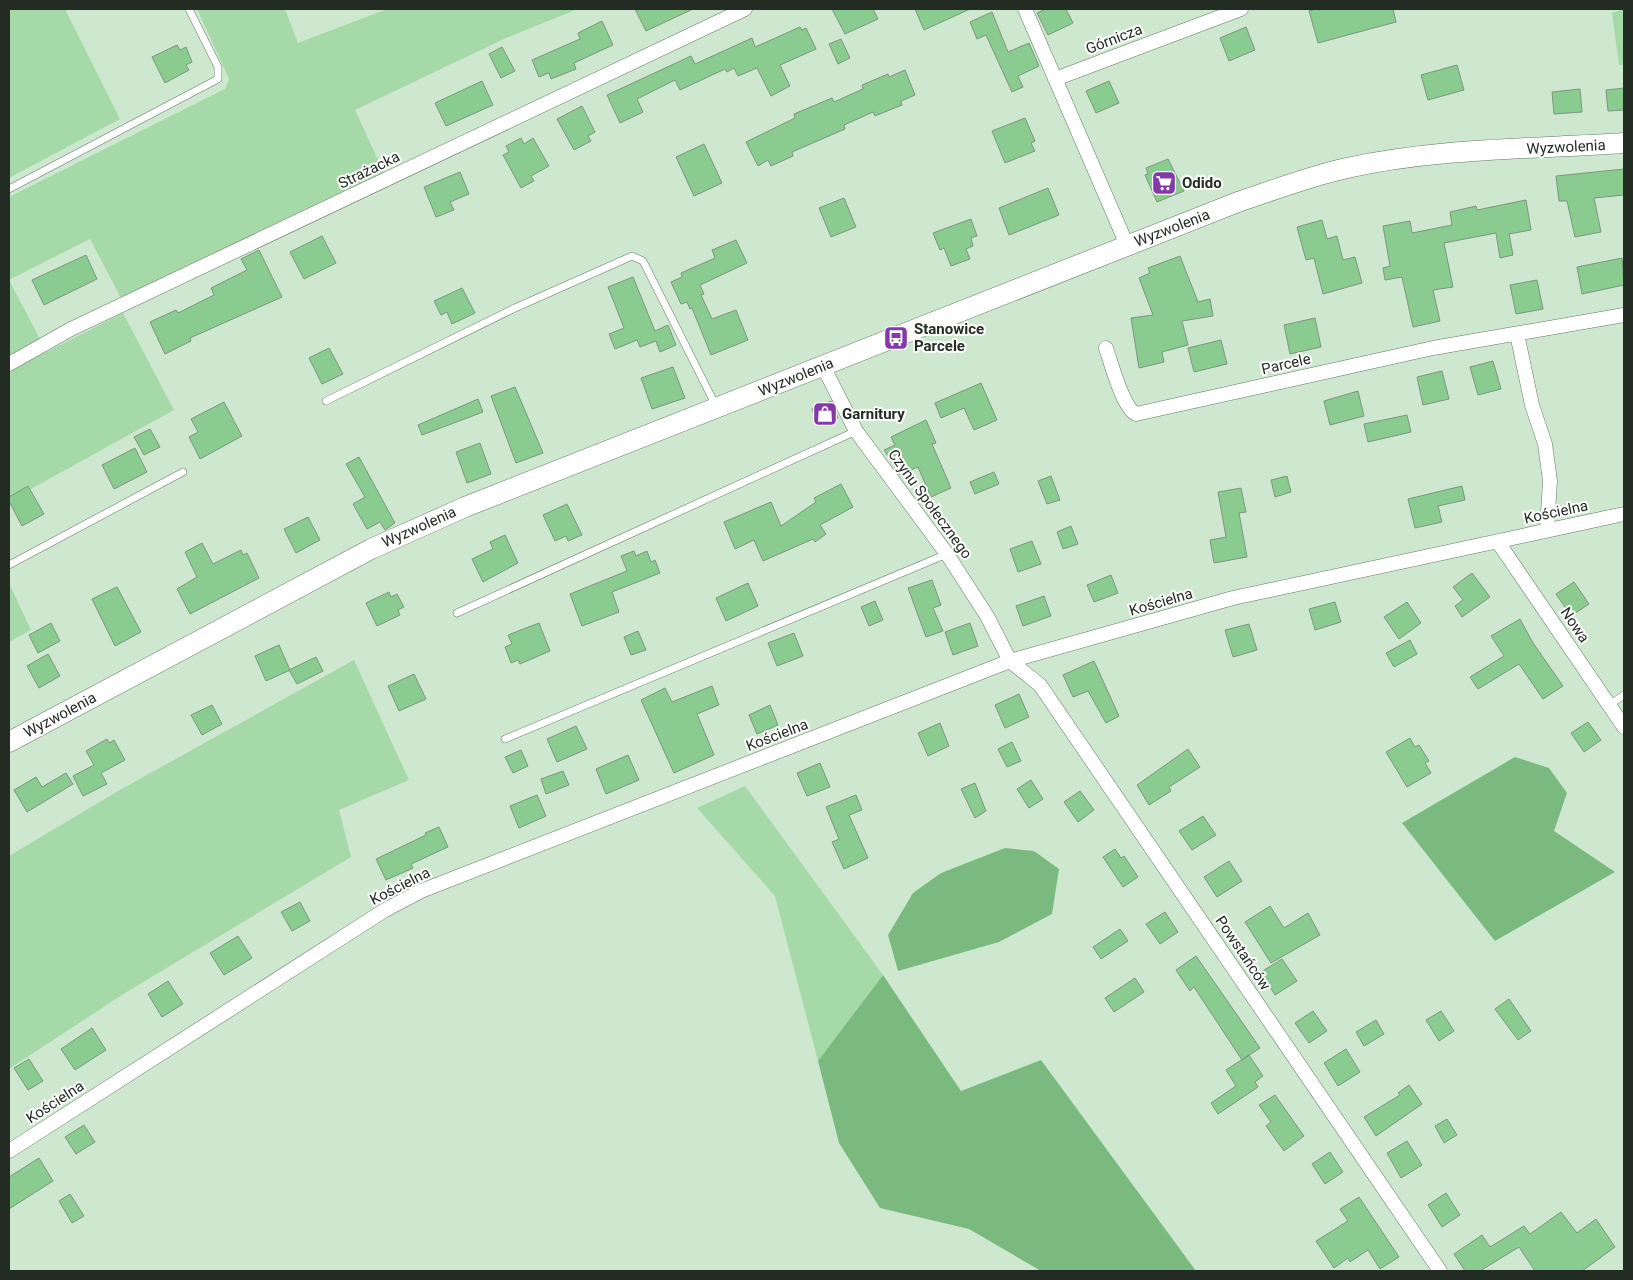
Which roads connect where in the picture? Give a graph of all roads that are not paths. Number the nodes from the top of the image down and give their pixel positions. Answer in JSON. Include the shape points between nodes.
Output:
{"nodes":[{"id":1,"x":189,"y":9,"type":"edge"},
{"id":2,"x":745,"y":9,"type":"edge"},
{"id":3,"x":1025,"y":9,"type":"edge"},
{"id":4,"x":1241,"y":9,"type":"edge"},
{"id":5,"x":1055,"y":79,"type":"junction"},
{"id":6,"x":1624,"y":143,"type":"edge"},
{"id":7,"x":9,"y":189,"type":"edge"},
{"id":8,"x":1128,"y":245,"type":"junction"},
{"id":9,"x":1624,"y":315,"type":"edge"},
{"id":10,"x":1517,"y":334,"type":"junction"},
{"id":11,"x":1106,"y":348,"type":"dead end"},
{"id":12,"x":9,"y":364,"type":"edge"},
{"id":13,"x":823,"y":366,"type":"junction"},
{"id":14,"x":326,"y":401,"type":"dead end"},
{"id":15,"x":717,"y":409,"type":"junction"},
{"id":16,"x":856,"y":431,"type":"junction"},
{"id":17,"x":183,"y":472,"type":"dead end"},
{"id":18,"x":1624,"y":514,"type":"edge"},
{"id":19,"x":1547,"y":530,"type":"junction"},
{"id":20,"x":1498,"y":542,"type":"junction"},
{"id":21,"x":947,"y":554,"type":"junction"},
{"id":22,"x":9,"y":565,"type":"edge"},
{"id":23,"x":457,"y":613,"type":"dead end"},
{"id":24,"x":1010,"y":661,"type":"junction"},
{"id":25,"x":1624,"y":695,"type":"edge"},
{"id":26,"x":1609,"y":705,"type":"junction"},
{"id":27,"x":1624,"y":727,"type":"edge"},
{"id":28,"x":505,"y":739,"type":"dead end"},
{"id":29,"x":9,"y":742,"type":"edge"},
{"id":30,"x":9,"y":1151,"type":"edge"},
{"id":31,"x":1440,"y":1271,"type":"edge"}],
"edges":[{"from":1,"to":7,"type":"lane","via":[[218,67],[218,79]]},
{"from":2,"to":12,"type":"street","name":"Strażacka","via":[[72,329]]},
{"from":3,"to":5,"type":"street"},
{"from":4,"to":5,"type":"street","name":"Górnicza"},
{"from":5,"to":8,"type":"street"},
{"from":6,"to":8,"type":"main road","name":"Wyzwolenia","via":[[1455,153],[1346,168],[1238,202]]},
{"from":8,"to":13,"type":"main road","name":"Wyzwolenia"},
{"from":9,"to":10,"type":"street","name":"Parcele"},
{"from":10,"to":11,"type":"street","name":"Parcele","via":[[1433,348],[1136,414],[1130,411]]},
{"from":10,"to":19,"type":"street","via":[[1532,405],[1545,444],[1550,481]]},
{"from":13,"to":15,"type":"main road","name":"Wyzwolenia"},
{"from":13,"to":16,"type":"street","name":"Czynu Społecznego"},
{"from":14,"to":15,"type":"lane","via":[[515,308],[632,256],[643,261]]},
{"from":15,"to":29,"type":"main road","name":"Wyzwolenia","via":[[465,507],[371,549]]},
{"from":16,"to":21,"type":"street","name":"Czynu Społecznego"},
{"from":16,"to":23,"type":"lane"},
{"from":17,"to":22,"type":"lane"},
{"from":18,"to":19,"type":"street","name":"Kościelna"},
{"from":19,"to":20,"type":"street","name":"Kościelna"},
{"from":20,"to":24,"type":"street","name":"Kościelna","via":[[1233,598]]},
{"from":20,"to":26,"type":"street","name":"Nowa"},
{"from":21,"to":24,"type":"street","name":"Czynu Społecznego","via":[[987,616]]},
{"from":21,"to":28,"type":"lane"},
{"from":24,"to":30,"type":"street","name":"Kościelna","via":[[421,891],[385,910]]},
{"from":24,"to":31,"type":"street","name":"Powstańców","via":[[1040,686]]},
{"from":25,"to":26,"type":"lane"},
{"from":26,"to":27,"type":"street","name":"Nowa"}]}
